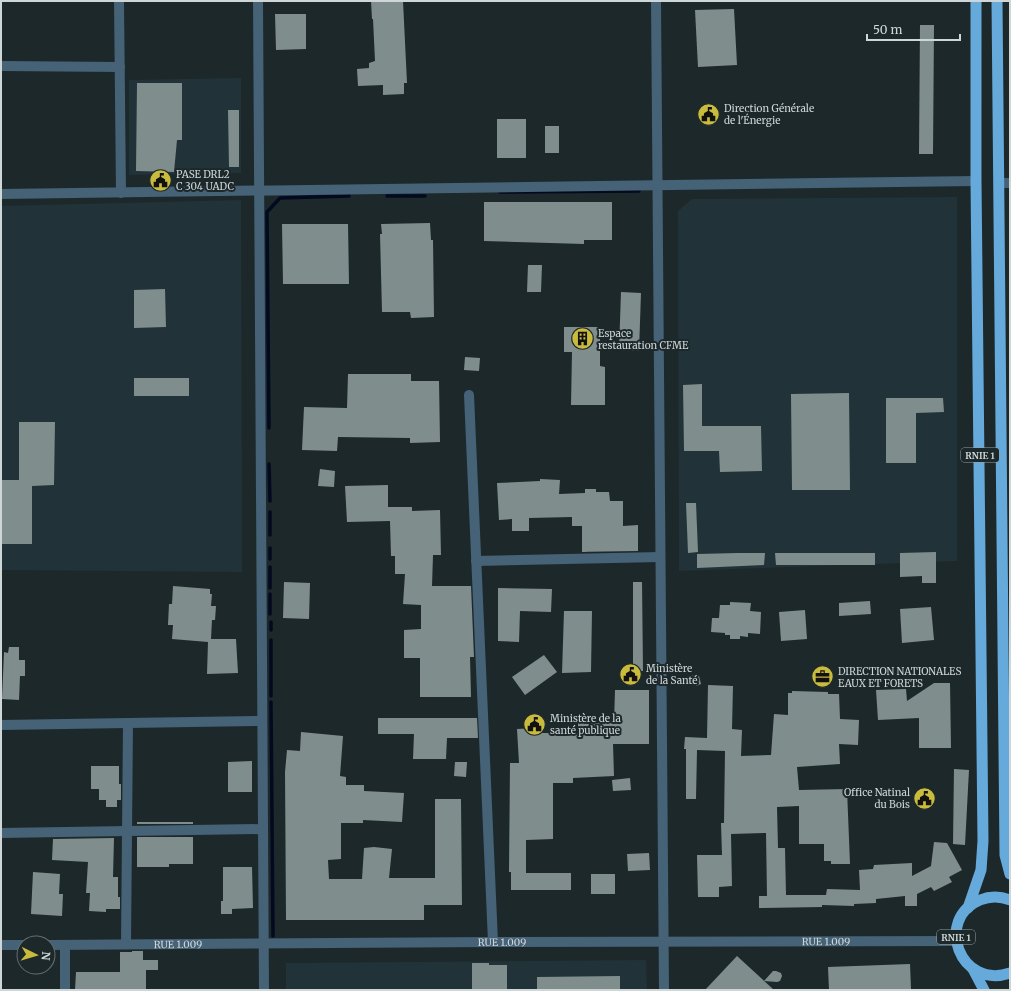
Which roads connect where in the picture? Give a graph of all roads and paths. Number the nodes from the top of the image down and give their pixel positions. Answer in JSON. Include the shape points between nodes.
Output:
{"nodes":[{"id":1,"x":119,"y":1,"type":"edge"},
{"id":2,"x":258,"y":1,"type":"edge"},
{"id":3,"x":656,"y":1,"type":"edge"},
{"id":4,"x":976,"y":1,"type":"edge"},
{"id":5,"x":998,"y":1,"type":"edge"},
{"id":6,"x":1,"y":66,"type":"edge"},
{"id":7,"x":120,"y":67,"type":"junction"},
{"id":8,"x":976,"y":181,"type":"junction"},
{"id":9,"x":1005,"y":183,"type":"edge"},
{"id":10,"x":657,"y":185,"type":"junction"},
{"id":11,"x":259,"y":191,"type":"junction"},
{"id":12,"x":121,"y":192,"type":"junction"},
{"id":13,"x":1,"y":194,"type":"edge"},
{"id":14,"x":469,"y":395,"type":"dead end"},
{"id":15,"x":660,"y":557,"type":"junction"},
{"id":16,"x":476,"y":561,"type":"junction"},
{"id":17,"x":262,"y":721,"type":"junction"},
{"id":18,"x":128,"y":723,"type":"junction"},
{"id":19,"x":1,"y":725,"type":"edge"},
{"id":20,"x":263,"y":829,"type":"junction"},
{"id":21,"x":127,"y":831,"type":"junction"},
{"id":22,"x":1,"y":833,"type":"edge"},
{"id":23,"x":1010,"y":874,"type":"edge"},
{"id":24,"x":1010,"y":900,"type":"edge"},
{"id":25,"x":968,"y":908,"type":"junction"},
{"id":26,"x":956,"y":941,"type":"junction"},
{"id":27,"x":493,"y":942,"type":"junction"},
{"id":28,"x":664,"y":942,"type":"junction"},
{"id":29,"x":126,"y":944,"type":"junction"},
{"id":30,"x":264,"y":944,"type":"junction"},
{"id":31,"x":1,"y":945,"type":"edge"},
{"id":32,"x":16,"y":945,"type":"edge"},
{"id":33,"x":56,"y":945,"type":"edge"},
{"id":34,"x":64,"y":945,"type":"junction"},
{"id":35,"x":973,"y":969,"type":"junction"},
{"id":36,"x":1010,"y":973,"type":"edge"},
{"id":37,"x":65,"y":990,"type":"edge"},
{"id":38,"x":264,"y":990,"type":"edge"},
{"id":39,"x":664,"y":990,"type":"edge"},
{"id":40,"x":984,"y":990,"type":"edge"}],
"edges":[{"from":1,"to":7,"type":"street"},
{"from":2,"to":11,"type":"street"},
{"from":3,"to":10,"type":"street"},
{"from":4,"to":8,"type":"highway","number":"RNIE 1"},
{"from":5,"to":9,"type":"highway","number":"RNIE 1"},
{"from":6,"to":7,"type":"street"},
{"from":7,"to":12,"type":"street"},
{"from":8,"to":10,"type":"street"},
{"from":8,"to":25,"type":"highway","number":"RNIE 1","via":[[983,841],[981,870]]},
{"from":9,"to":23,"type":"highway","number":"RNIE 1","via":[[1005,855]]},
{"from":10,"to":11,"type":"street"},
{"from":10,"to":15,"type":"street"},
{"from":11,"to":12,"type":"street"},
{"from":11,"to":17,"type":"street"},
{"from":12,"to":13,"type":"street"},
{"from":14,"to":16,"type":"street"},
{"from":15,"to":16,"type":"street"},
{"from":15,"to":28,"type":"street"},
{"from":16,"to":27,"type":"street"},
{"from":17,"to":18,"type":"street"},
{"from":17,"to":20,"type":"street"},
{"from":18,"to":19,"type":"street"},
{"from":18,"to":21,"type":"street"},
{"from":20,"to":21,"type":"street"},
{"from":20,"to":30,"type":"street"},
{"from":21,"to":22,"type":"street"},
{"from":21,"to":29,"type":"street"},
{"from":24,"to":25,"type":"highway","via":[[1000,897],[987,898],[975,902]]},
{"from":25,"to":26,"type":"highway","number":"RNIE 1","via":[[958,923]]},
{"from":26,"to":28,"type":"street","name":"RUE 1.009"},
{"from":26,"to":35,"type":"highway","number":"RNIE 1","via":[[961,957]]},
{"from":27,"to":28,"type":"street","name":"RUE 1.009"},
{"from":27,"to":30,"type":"street","name":"RUE 1.009"},
{"from":28,"to":39,"type":"street"},
{"from":29,"to":30,"type":"street","name":"RUE 1.009"},
{"from":29,"to":34,"type":"street","name":"RUE 1.009"},
{"from":30,"to":38,"type":"street"},
{"from":31,"to":32,"type":"street"},
{"from":33,"to":34,"type":"street","name":"RUE 1.009"},
{"from":34,"to":37,"type":"street"},
{"from":35,"to":36,"type":"highway","number":"RNIE 1","via":[[988,976]]},
{"from":35,"to":40,"type":"highway","number":"RNIE 1"}]}
